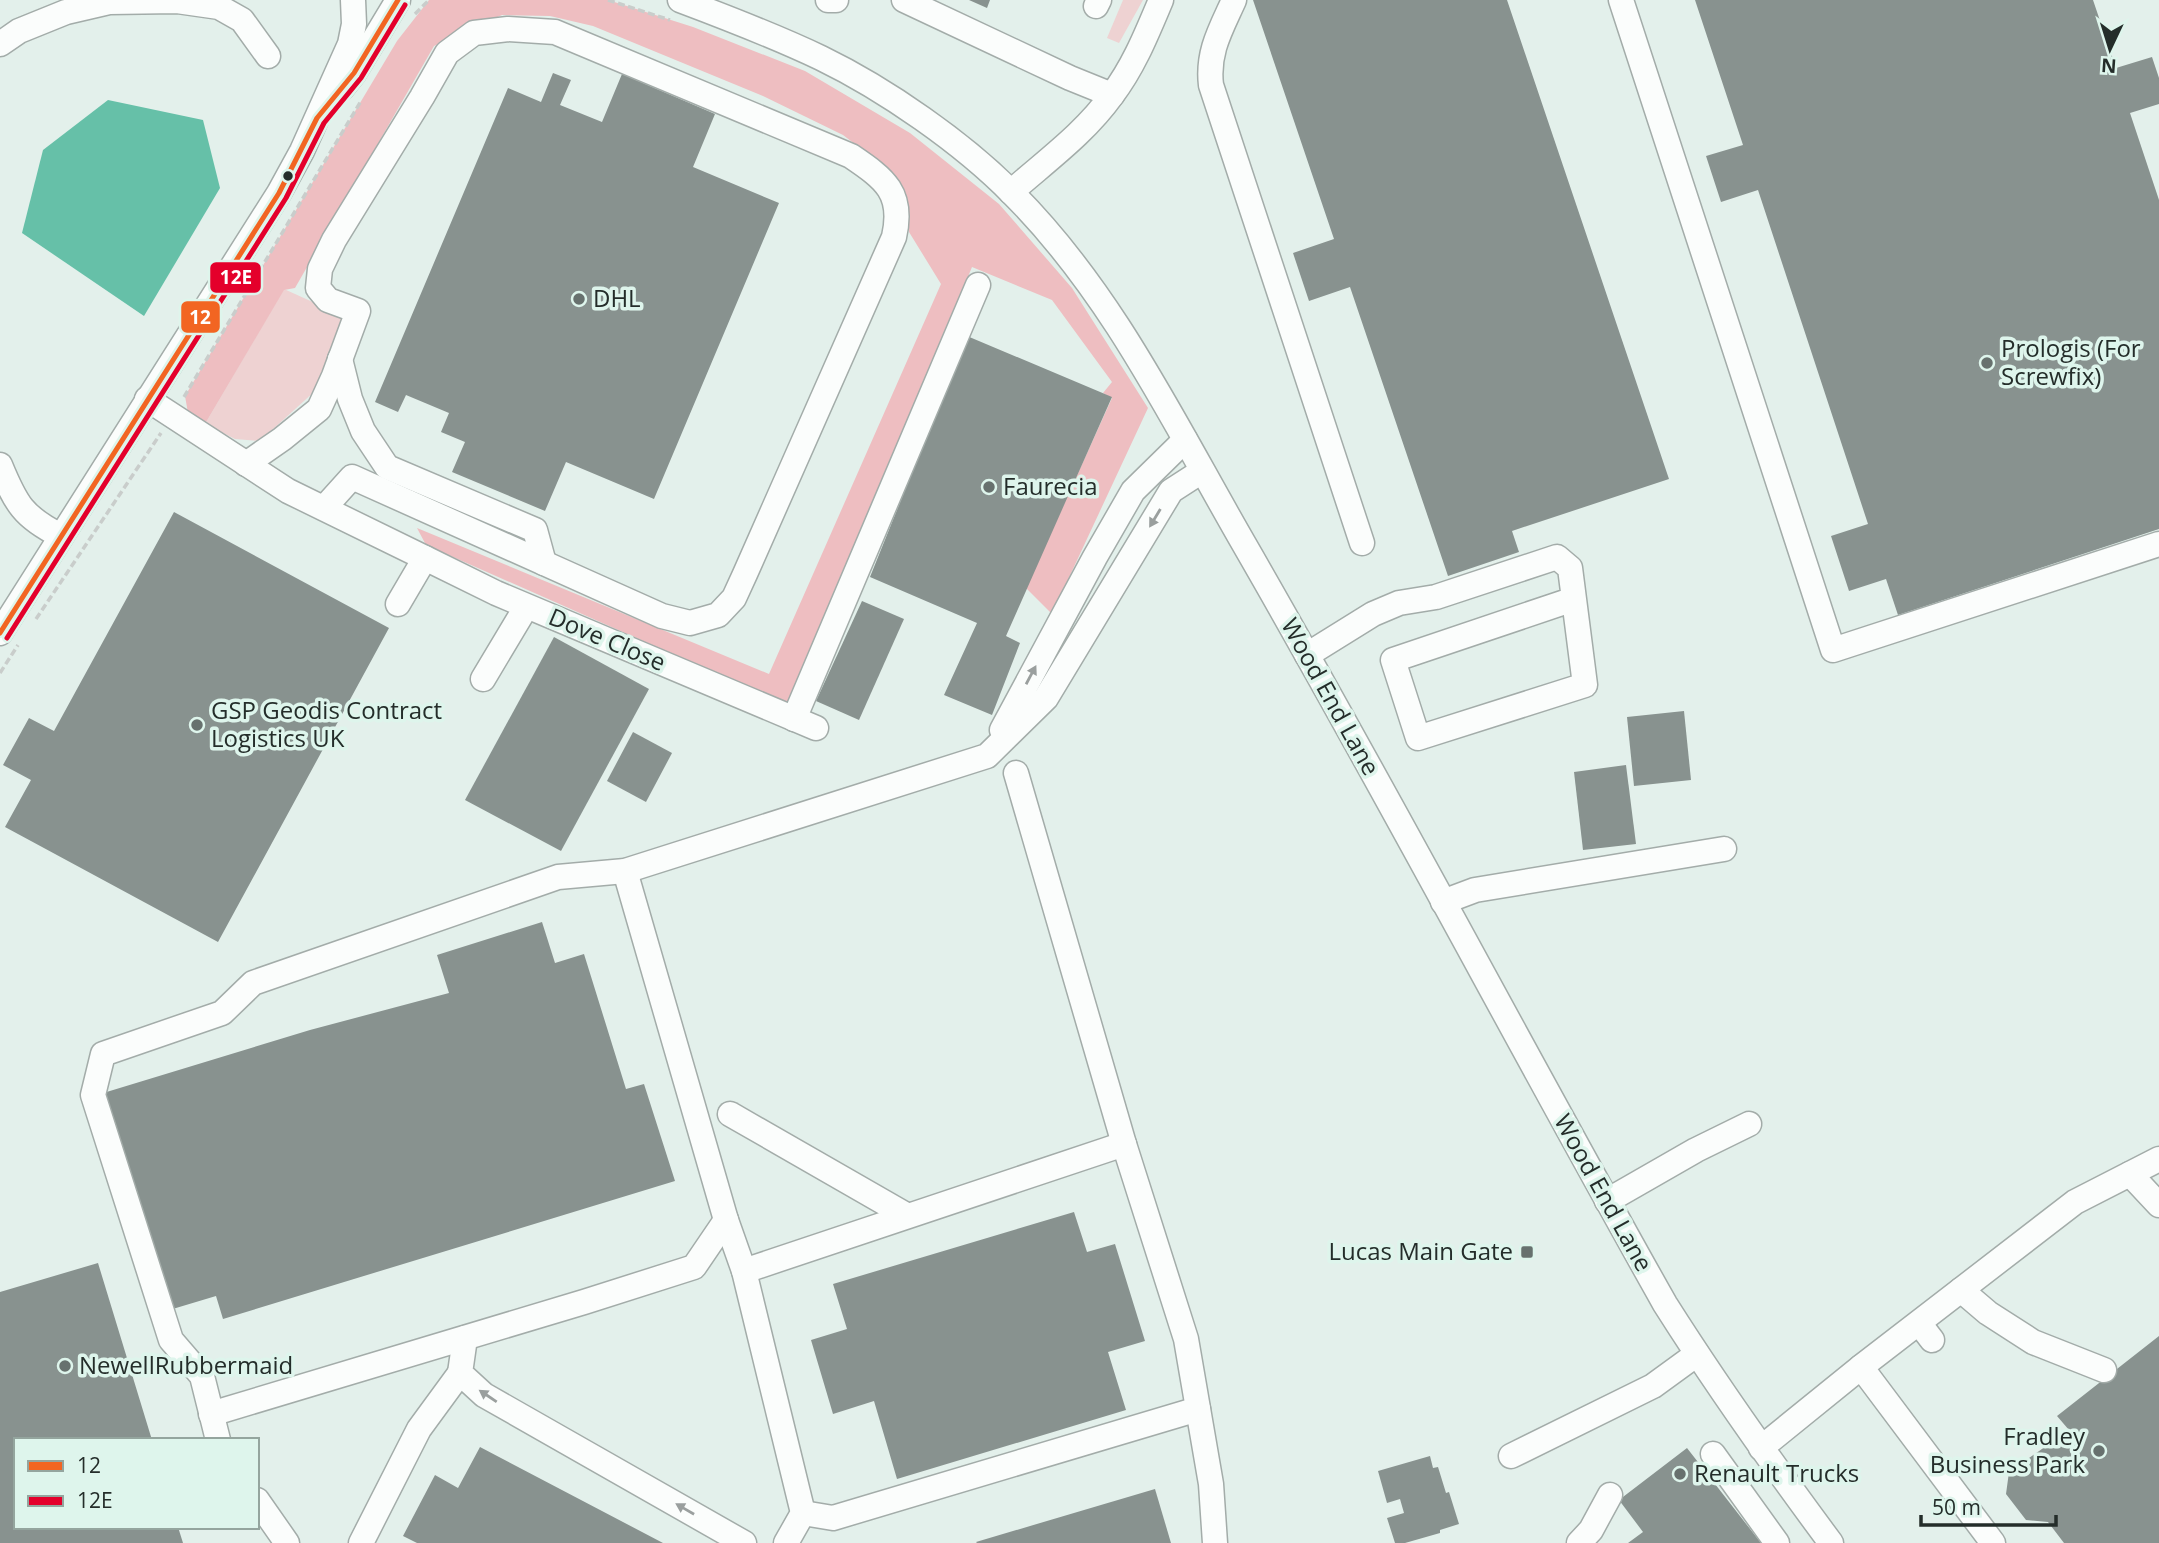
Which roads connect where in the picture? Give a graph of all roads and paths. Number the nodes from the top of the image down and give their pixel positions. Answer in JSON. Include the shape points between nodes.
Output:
{"nodes":[{"id":1,"x":339,"y":0,"type":"edge"},
{"id":2,"x":353,"y":0,"type":"edge"},
{"id":3,"x":429,"y":0,"type":"edge"},
{"id":4,"x":608,"y":0,"type":"edge"},
{"id":5,"x":828,"y":0,"type":"edge"},
{"id":6,"x":836,"y":0,"type":"edge"},
{"id":7,"x":904,"y":0,"type":"edge"},
{"id":8,"x":1161,"y":0,"type":"edge"},
{"id":9,"x":1234,"y":0,"type":"edge"},
{"id":10,"x":1621,"y":0,"type":"edge"},
{"id":11,"x":404,"y":10,"type":"edge"},
{"id":12,"x":681,"y":12,"type":"edge"},
{"id":13,"x":0,"y":44,"type":"edge"},
{"id":14,"x":268,"y":56,"type":"dead end"},
{"id":15,"x":334,"y":76,"type":"junction"},
{"id":16,"x":1112,"y":95,"type":"junction"},
{"id":17,"x":362,"y":100,"type":"dead end"},
{"id":18,"x":317,"y":118,"type":"junction"},
{"id":19,"x":1011,"y":191,"type":"junction"},
{"id":20,"x":978,"y":285,"type":"dead end"},
{"id":21,"x":340,"y":359,"type":"junction"},
{"id":22,"x":147,"y":399,"type":"junction"},
{"id":23,"x":173,"y":416,"type":"junction"},
{"id":24,"x":1179,"y":446,"type":"junction"},
{"id":25,"x":246,"y":464,"type":"junction"},
{"id":26,"x":0,"y":465,"type":"edge"},
{"id":27,"x":1202,"y":471,"type":"junction"},
{"id":28,"x":324,"y":508,"type":"junction"},
{"id":29,"x":61,"y":536,"type":"junction"},
{"id":30,"x":1362,"y":543,"type":"dead end"},
{"id":31,"x":2159,"y":544,"type":"edge"},
{"id":32,"x":1095,"y":556,"type":"junction"},
{"id":33,"x":425,"y":558,"type":"junction"},
{"id":34,"x":544,"y":563,"type":"junction"},
{"id":35,"x":1123,"y":572,"type":"junction"},
{"id":36,"x":1574,"y":598,"type":"junction"},
{"id":37,"x":398,"y":604,"type":"dead end"},
{"id":38,"x":526,"y":607,"type":"junction"},
{"id":39,"x":30,"y":628,"type":"dead end"},
{"id":40,"x":11,"y":636,"type":"edge"},
{"id":41,"x":1307,"y":655,"type":"junction"},
{"id":42,"x":0,"y":673,"type":"edge"},
{"id":43,"x":483,"y":679,"type":"dead end"},
{"id":44,"x":987,"y":756,"type":"junction"},
{"id":45,"x":1016,"y":773,"type":"dead end"},
{"id":46,"x":1724,"y":849,"type":"dead end"},
{"id":47,"x":625,"y":871,"type":"junction"},
{"id":48,"x":1443,"y":902,"type":"junction"},
{"id":49,"x":730,"y":1114,"type":"dead end"},
{"id":50,"x":1749,"y":1124,"type":"dead end"},
{"id":51,"x":1124,"y":1144,"type":"junction"},
{"id":52,"x":2159,"y":1160,"type":"edge"},
{"id":53,"x":2130,"y":1174,"type":"junction"},
{"id":54,"x":1607,"y":1201,"type":"junction"},
{"id":55,"x":2159,"y":1205,"type":"edge"},
{"id":56,"x":906,"y":1215,"type":"junction"},
{"id":57,"x":726,"y":1220,"type":"junction"},
{"id":58,"x":744,"y":1270,"type":"junction"},
{"id":59,"x":1961,"y":1290,"type":"junction"},
{"id":60,"x":465,"y":1338,"type":"junction"},
{"id":61,"x":1697,"y":1354,"type":"junction"},
{"id":62,"x":1861,"y":1367,"type":"junction"},
{"id":63,"x":2104,"y":1370,"type":"dead end"},
{"id":64,"x":460,"y":1373,"type":"junction"},
{"id":65,"x":1198,"y":1409,"type":"junction"},
{"id":66,"x":211,"y":1414,"type":"junction"},
{"id":67,"x":217,"y":1438,"type":"edge"},
{"id":68,"x":1761,"y":1448,"type":"junction"},
{"id":69,"x":1713,"y":1454,"type":"dead end"},
{"id":70,"x":1511,"y":1456,"type":"dead end"},
{"id":71,"x":1610,"y":1495,"type":"dead end"},
{"id":72,"x":259,"y":1503,"type":"edge"},
{"id":73,"x":803,"y":1513,"type":"junction"},
{"id":74,"x":287,"y":1543,"type":"edge"},
{"id":75,"x":361,"y":1543,"type":"edge"},
{"id":76,"x":744,"y":1543,"type":"edge"},
{"id":77,"x":786,"y":1543,"type":"edge"},
{"id":78,"x":1215,"y":1543,"type":"edge"},
{"id":79,"x":1578,"y":1543,"type":"edge"},
{"id":80,"x":1777,"y":1543,"type":"edge"},
{"id":81,"x":1830,"y":1543,"type":"edge"},
{"id":82,"x":1993,"y":1543,"type":"edge"}],
"edges":[{"from":1,"to":15,"type":"street"},
{"from":2,"to":15,"type":"street","via":[[349,44]]},
{"from":3,"to":11,"type":"path"},
{"from":4,"to":12,"type":"path"},
{"from":5,"to":6,"type":"street"},
{"from":7,"to":16,"type":"street"},
{"from":8,"to":16,"type":"street","via":[[1142,46]]},
{"from":9,"to":30,"type":"street","via":[[1212,51],[1211,85]]},
{"from":10,"to":31,"type":"street","via":[[1833,650]]},
{"from":11,"to":18,"type":"street"},
{"from":12,"to":19,"type":"street","name":"Wood End Lane","via":[[751,27],[824,60],[876,89],[968,154]]},
{"from":13,"to":14,"type":"street","via":[[66,12],[109,2],[177,1],[219,7],[242,20]]},
{"from":15,"to":18,"type":"street"},
{"from":16,"to":19,"type":"street","via":[[1077,134]]},
{"from":17,"to":23,"type":"path"},
{"from":18,"to":22,"type":"street","via":[[279,193]]},
{"from":19,"to":24,"type":"street","name":"Wood End Lane","via":[[1053,236],[1113,316]]},
{"from":20,"to":38,"type":"street","name":"Dove Close","via":[[805,724]]},
{"from":21,"to":25,"type":"street","via":[[319,409]]},
{"from":21,"to":34,"type":"street","via":[[363,431],[387,467],[535,530]]},
{"from":21,"to":34,"type":"street","via":[[358,311],[328,300],[318,288],[320,269],[447,53],[474,33],[508,29],[555,33],[851,156],[888,184],[898,219],[894,237],[734,598],[718,615],[690,623],[662,616]]},
{"from":22,"to":23,"type":"street","name":"Dove Close"},
{"from":22,"to":29,"type":"street"},
{"from":23,"to":25,"type":"street","name":"Dove Close"},
{"from":23,"to":39,"type":"path"},
{"from":24,"to":27,"type":"street","name":"Wood End Lane"},
{"from":24,"to":32,"type":"street","via":[[1133,491]]},
{"from":25,"to":28,"type":"street","name":"Dove Close"},
{"from":26,"to":29,"type":"street","via":[[26,514]]},
{"from":27,"to":35,"type":"street","one_way":true,"via":[[1171,491]]},
{"from":27,"to":41,"type":"street","name":"Wood End Lane"},
{"from":28,"to":33,"type":"street","name":"Dove Close"},
{"from":28,"to":34,"type":"street","via":[[352,477]]},
{"from":29,"to":40,"type":"street"},
{"from":32,"to":35,"type":"street"},
{"from":44,"to":32,"type":"street","one_way":true},
{"from":33,"to":37,"type":"street"},
{"from":33,"to":38,"type":"street","name":"Dove Close"},
{"from":35,"to":44,"type":"street","via":[[1046,698]]},
{"from":36,"to":36,"type":"street","via":[[1393,660],[1418,738],[1585,685]]},
{"from":36,"to":41,"type":"street","via":[[1570,568],[1557,557],[1436,597],[1399,603]]},
{"from":38,"to":43,"type":"street"},
{"from":40,"to":42,"type":"path"},
{"from":41,"to":48,"type":"street","name":"Wood End Lane"},
{"from":44,"to":47,"type":"street"},
{"from":45,"to":51,"type":"street"},
{"from":46,"to":48,"type":"street","via":[[1475,890]]},
{"from":47,"to":57,"type":"street"},
{"from":47,"to":66,"type":"street","via":[[558,877],[253,983],[222,1013],[103,1054],[93,1095],[171,1340],[202,1376]]},
{"from":48,"to":54,"type":"street","name":"Wood End Lane"},
{"from":49,"to":56,"type":"street"},
{"from":50,"to":54,"type":"street"},
{"from":51,"to":56,"type":"street"},
{"from":51,"to":65,"type":"street","via":[[1186,1339]]},
{"from":52,"to":53,"type":"street"},
{"from":53,"to":55,"type":"street"},
{"from":53,"to":59,"type":"street","via":[[2075,1202]]},
{"from":54,"to":61,"type":"street","name":"Wood End Lane"},
{"from":56,"to":58,"type":"street"},
{"from":57,"to":58,"type":"street"},
{"from":57,"to":60,"type":"street","via":[[694,1267]]},
{"from":58,"to":73,"type":"street"},
{"from":59,"to":62,"type":"street","via":[[1926,1332]]},
{"from":59,"to":63,"type":"street","via":[[2033,1342]]},
{"from":60,"to":64,"type":"street"},
{"from":60,"to":66,"type":"street"},
{"from":61,"to":68,"type":"street","name":"Wood End Lane"},
{"from":61,"to":70,"type":"street","via":[[1653,1386]]},
{"from":62,"to":68,"type":"street"},
{"from":62,"to":82,"type":"street"},
{"from":64,"to":75,"type":"street","via":[[419,1429]]},
{"from":76,"to":64,"type":"street","one_way":true,"via":[[484,1395]]},
{"from":65,"to":73,"type":"street","via":[[833,1518]]},
{"from":65,"to":78,"type":"street"},
{"from":66,"to":67,"type":"street"},
{"from":68,"to":81,"type":"street","name":"Wood End Lane"},
{"from":69,"to":80,"type":"street"},
{"from":71,"to":79,"type":"street","via":[[1591,1530]]},
{"from":72,"to":74,"type":"street"},
{"from":73,"to":77,"type":"street"}]}
